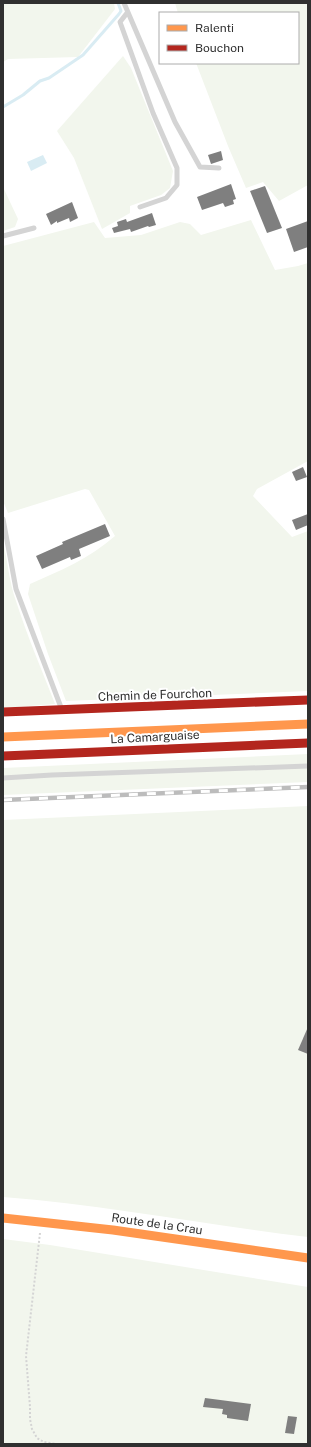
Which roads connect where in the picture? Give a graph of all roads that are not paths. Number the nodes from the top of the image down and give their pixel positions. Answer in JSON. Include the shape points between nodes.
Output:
{"nodes":[{"id":1,"x":124,"y":3,"type":"edge"},
{"id":2,"x":127,"y":13,"type":"junction"},
{"id":3,"x":219,"y":168,"type":"dead end"},
{"id":4,"x":140,"y":207,"type":"dead end"},
{"id":5,"x":34,"y":228,"type":"dead end"},
{"id":6,"x":3,"y":236,"type":"edge"},
{"id":7,"x":3,"y":519,"type":"edge"},
{"id":8,"x":308,"y":700,"type":"edge"},
{"id":9,"x":63,"y":711,"type":"junction"},
{"id":10,"x":3,"y":712,"type":"edge"},
{"id":11,"x":308,"y":724,"type":"edge"},
{"id":12,"x":3,"y":737,"type":"edge"},
{"id":13,"x":308,"y":743,"type":"edge"},
{"id":14,"x":3,"y":756,"type":"edge"},
{"id":15,"x":308,"y":766,"type":"edge"},
{"id":16,"x":3,"y":778,"type":"edge"},
{"id":17,"x":3,"y":1218,"type":"edge"},
{"id":18,"x":308,"y":1258,"type":"edge"}],
"edges":[{"from":1,"to":2,"type":"lane"},
{"from":2,"to":3,"type":"lane","via":[[175,122],[200,167]]},
{"from":2,"to":4,"type":"lane","via":[[120,22],[176,168],[177,185],[166,198]]},
{"from":5,"to":6,"type":"lane"},
{"from":7,"to":9,"type":"lane","via":[[16,589]]},
{"from":8,"to":9,"type":"main road","name":"Chemin de Fourchon"},
{"from":9,"to":10,"type":"main road","name":"Chemin de Fourchon"},
{"from":11,"to":12,"type":"main road","name":"La Camarguaise"},
{"from":13,"to":14,"type":"main road","name":"La Camarguaise"},
{"from":15,"to":16,"type":"lane"},
{"from":17,"to":18,"type":"main road","name":"Route de la Crau","via":[[113,1230]]}]}
